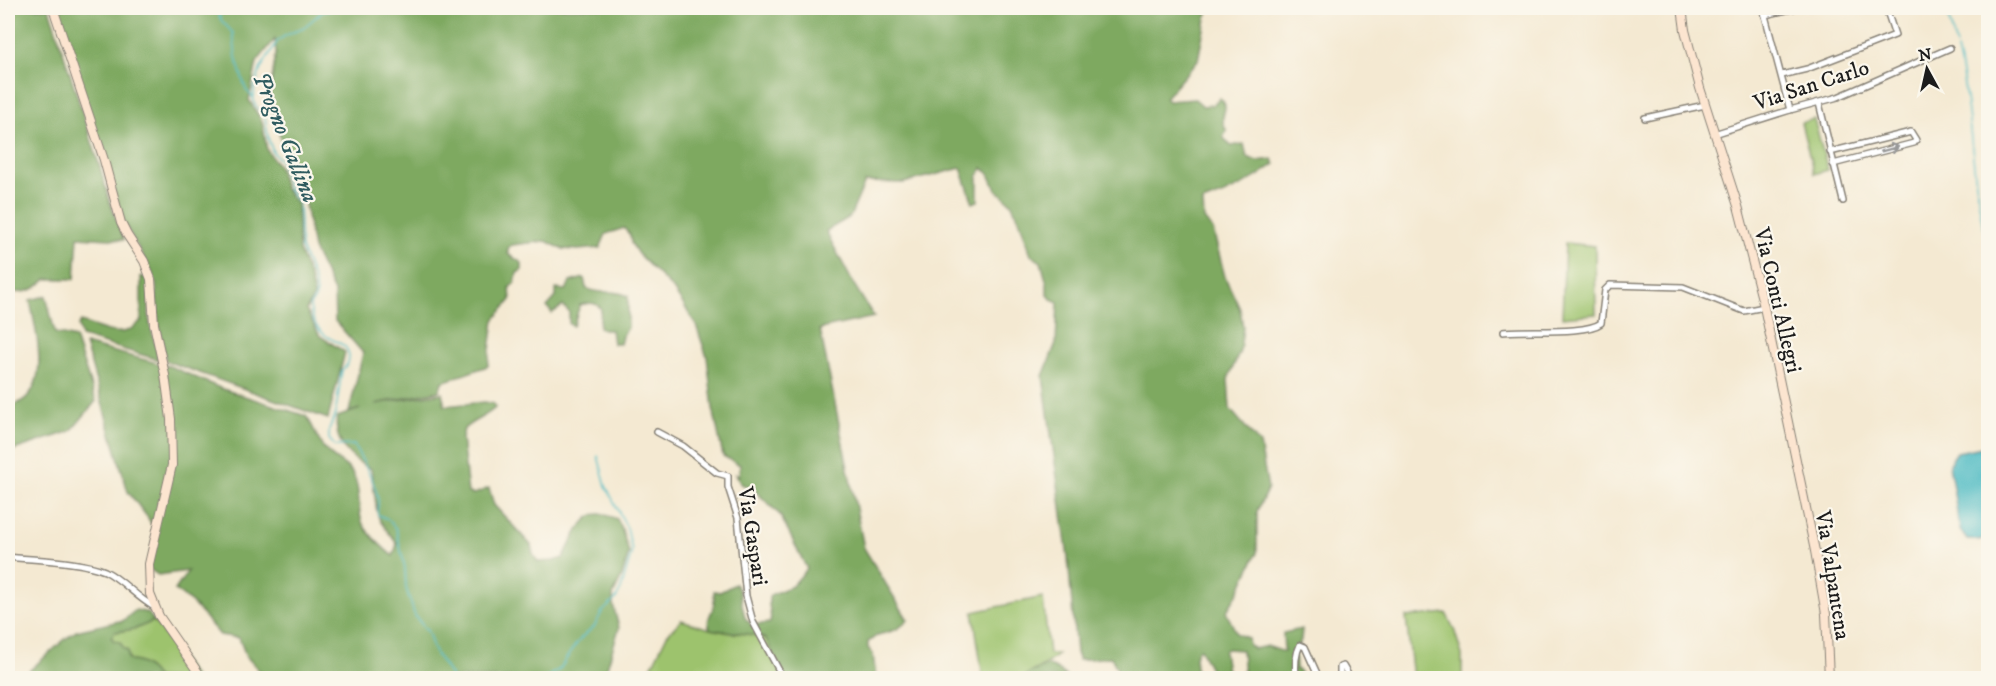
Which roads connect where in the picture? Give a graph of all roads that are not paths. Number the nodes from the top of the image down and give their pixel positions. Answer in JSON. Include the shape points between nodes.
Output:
{"nodes":[{"id":1,"x":53,"y":8,"type":"edge"},
{"id":2,"x":1682,"y":8,"type":"edge"},
{"id":3,"x":1763,"y":8,"type":"edge"},
{"id":4,"x":1795,"y":8,"type":"edge"},
{"id":5,"x":1886,"y":8,"type":"edge"},
{"id":6,"x":1765,"y":15,"type":"junction"},
{"id":7,"x":1950,"y":48,"type":"dead end"},
{"id":8,"x":1782,"y":75,"type":"junction"},
{"id":9,"x":1819,"y":103,"type":"junction"},
{"id":10,"x":1705,"y":105,"type":"junction"},
{"id":11,"x":1790,"y":110,"type":"junction"},
{"id":12,"x":1645,"y":118,"type":"dead end"},
{"id":13,"x":1714,"y":134,"type":"junction"},
{"id":14,"x":1830,"y":152,"type":"junction"},
{"id":15,"x":1833,"y":164,"type":"junction"},
{"id":16,"x":1843,"y":201,"type":"dead end"},
{"id":17,"x":1764,"y":307,"type":"junction"},
{"id":18,"x":1503,"y":332,"type":"dead end"},
{"id":19,"x":657,"y":432,"type":"dead end"},
{"id":20,"x":1799,"y":477,"type":"joint"},
{"id":21,"x":8,"y":557,"type":"edge"},
{"id":22,"x":154,"y":607,"type":"junction"},
{"id":23,"x":202,"y":678,"type":"edge"},
{"id":24,"x":783,"y":678,"type":"edge"},
{"id":25,"x":1296,"y":678,"type":"edge"},
{"id":26,"x":1320,"y":678,"type":"edge"},
{"id":27,"x":1340,"y":678,"type":"edge"},
{"id":28,"x":1350,"y":678,"type":"edge"},
{"id":29,"x":1829,"y":678,"type":"edge"}],
"edges":[{"from":1,"to":22,"type":"street","via":[[121,223],[151,279],[154,324],[171,418],[172,465],[149,564]]},
{"from":2,"to":10,"type":"street","name":"Via Conti Allegri"},
{"from":3,"to":6,"type":"street"},
{"from":4,"to":6,"type":"street"},
{"from":5,"to":8,"type":"street","via":[[1895,35]]},
{"from":6,"to":8,"type":"street"},
{"from":7,"to":9,"type":"street","name":"Via San Carlo"},
{"from":8,"to":11,"type":"street"},
{"from":9,"to":11,"type":"street","name":"Via San Carlo"},
{"from":9,"to":14,"type":"street"},
{"from":10,"to":12,"type":"street"},
{"from":10,"to":13,"type":"street","name":"Via Conti Allegri"},
{"from":11,"to":13,"type":"street","name":"Via San Carlo"},
{"from":13,"to":17,"type":"street","name":"Via Conti Allegri","via":[[1738,206]]},
{"from":14,"to":15,"type":"street"},
{"from":15,"to":14,"type":"street","one_way":true,"via":[[1914,143],[1916,137],[1911,132]]},
{"from":15,"to":16,"type":"street"},
{"from":17,"to":18,"type":"street","via":[[1744,311],[1683,287],[1610,285],[1605,290],[1601,323],[1595,328]]},
{"from":17,"to":20,"type":"street","name":"Via Conti Allegri"},
{"from":19,"to":24,"type":"street","name":"Via Gaspari","via":[[683,446],[717,473],[728,476],[753,622]]},
{"from":20,"to":29,"type":"street","name":"Via Valpantena","via":[[1826,614]]},
{"from":21,"to":22,"type":"street","via":[[90,566],[119,580]]},
{"from":22,"to":23,"type":"street"},
{"from":25,"to":26,"type":"street","via":[[1300,645],[1305,647]]},
{"from":27,"to":28,"type":"street","via":[[1343,666]]}]}
